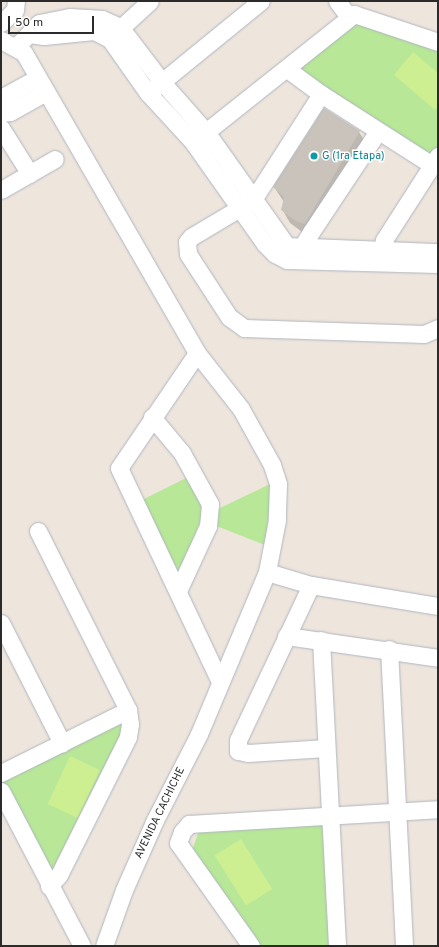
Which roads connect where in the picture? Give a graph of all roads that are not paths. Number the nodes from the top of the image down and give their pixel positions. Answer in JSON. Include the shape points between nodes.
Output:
{"nodes":[{"id":1,"x":16,"y":1,"type":"edge"},
{"id":2,"x":150,"y":1,"type":"edge"},
{"id":3,"x":261,"y":1,"type":"edge"},
{"id":4,"x":337,"y":1,"type":"edge"},
{"id":5,"x":349,"y":16,"type":"junction"},
{"id":6,"x":1,"y":23,"type":"edge"},
{"id":7,"x":115,"y":33,"type":"junction"},
{"id":8,"x":438,"y":42,"type":"edge"},
{"id":9,"x":8,"y":43,"type":"edge"},
{"id":10,"x":287,"y":69,"type":"junction"},
{"id":11,"x":162,"y":82,"type":"junction"},
{"id":12,"x":42,"y":85,"type":"junction"},
{"id":13,"x":148,"y":93,"type":"junction"},
{"id":14,"x":321,"y":94,"type":"junction"},
{"id":15,"x":1,"y":98,"type":"edge"},
{"id":16,"x":1,"y":113,"type":"edge"},
{"id":17,"x":1,"y":128,"type":"edge"},
{"id":18,"x":378,"y":131,"type":"junction"},
{"id":19,"x":200,"y":137,"type":"junction"},
{"id":20,"x":55,"y":159,"type":"dead end"},
{"id":21,"x":435,"y":160,"type":"edge"},
{"id":22,"x":30,"y":174,"type":"junction"},
{"id":23,"x":1,"y":190,"type":"edge"},
{"id":24,"x":247,"y":203,"type":"junction"},
{"id":25,"x":438,"y":252,"type":"edge"},
{"id":26,"x":301,"y":254,"type":"junction"},
{"id":27,"x":379,"y":257,"type":"junction"},
{"id":28,"x":438,"y":264,"type":"edge"},
{"id":29,"x":438,"y":328,"type":"edge"},
{"id":30,"x":197,"y":353,"type":"junction"},
{"id":31,"x":152,"y":417,"type":"junction"},
{"id":32,"x":38,"y":531,"type":"dead end"},
{"id":33,"x":267,"y":572,"type":"junction"},
{"id":34,"x":311,"y":585,"type":"junction"},
{"id":35,"x":178,"y":591,"type":"junction"},
{"id":36,"x":438,"y":606,"type":"edge"},
{"id":37,"x":1,"y":623,"type":"edge"},
{"id":38,"x":286,"y":636,"type":"junction"},
{"id":39,"x":321,"y":640,"type":"junction"},
{"id":40,"x":389,"y":649,"type":"junction"},
{"id":41,"x":438,"y":658,"type":"edge"},
{"id":42,"x":220,"y":682,"type":"junction"},
{"id":43,"x":128,"y":710,"type":"junction"},
{"id":44,"x":62,"y":743,"type":"junction"},
{"id":45,"x":326,"y":748,"type":"junction"},
{"id":46,"x":1,"y":773,"type":"edge"},
{"id":47,"x":1,"y":791,"type":"edge"},
{"id":48,"x":438,"y":809,"type":"edge"},
{"id":49,"x":397,"y":811,"type":"junction"},
{"id":50,"x":330,"y":816,"type":"junction"},
{"id":51,"x":49,"y":886,"type":"junction"},
{"id":52,"x":82,"y":946,"type":"edge"},
{"id":53,"x":104,"y":946,"type":"edge"},
{"id":54,"x":251,"y":946,"type":"edge"},
{"id":55,"x":337,"y":946,"type":"edge"},
{"id":56,"x":404,"y":946,"type":"edge"}],
"edges":[{"from":1,"to":6,"type":"street","via":[[15,10]]},
{"from":2,"to":7,"type":"street"},
{"from":3,"to":11,"type":"street"},
{"from":4,"to":5,"type":"street"},
{"from":5,"to":8,"type":"street","via":[[358,14]]},
{"from":5,"to":10,"type":"street"},
{"from":7,"to":9,"type":"street","via":[[102,19],[70,18],[39,23],[29,34]]},
{"from":7,"to":11,"type":"street"},
{"from":7,"to":13,"type":"street"},
{"from":9,"to":12,"type":"street","name":"AVENIDA CACHICHE","via":[[24,53]]},
{"from":10,"to":14,"type":"street"},
{"from":10,"to":19,"type":"street"},
{"from":11,"to":13,"type":"street"},
{"from":11,"to":19,"type":"street"},
{"from":12,"to":15,"type":"street"},
{"from":12,"to":16,"type":"street","via":[[10,112]]},
{"from":12,"to":30,"type":"street","name":"AVENIDA CACHICHE"},
{"from":13,"to":19,"type":"street"},
{"from":14,"to":18,"type":"street"},
{"from":14,"to":24,"type":"street"},
{"from":17,"to":22,"type":"street"},
{"from":18,"to":21,"type":"street"},
{"from":18,"to":26,"type":"street"},
{"from":19,"to":24,"type":"street"},
{"from":20,"to":22,"type":"street"},
{"from":21,"to":27,"type":"street"},
{"from":22,"to":23,"type":"street"},
{"from":24,"to":26,"type":"street","via":[[287,246]]},
{"from":24,"to":29,"type":"street","via":[[191,237],[186,248],[229,318],[238,325],[251,328],[424,334]]},
{"from":25,"to":27,"type":"street"},
{"from":26,"to":27,"type":"street"},
{"from":27,"to":28,"type":"street"},
{"from":30,"to":31,"type":"street"},
{"from":30,"to":33,"type":"street","name":"AVENIDA CACHICHE","via":[[241,409],[260,442],[276,478],[279,500]]},
{"from":31,"to":35,"type":"street","via":[[119,468]]},
{"from":31,"to":35,"type":"street","via":[[182,452],[210,504],[208,526]]},
{"from":32,"to":43,"type":"street"},
{"from":33,"to":34,"type":"street"},
{"from":33,"to":42,"type":"street","name":"AVENIDA CACHICHE"},
{"from":34,"to":36,"type":"street"},
{"from":34,"to":38,"type":"street"},
{"from":35,"to":42,"type":"street"},
{"from":37,"to":44,"type":"street"},
{"from":38,"to":39,"type":"street"},
{"from":38,"to":45,"type":"street","via":[[238,740],[238,751],[248,753]]},
{"from":39,"to":40,"type":"street"},
{"from":39,"to":45,"type":"street"},
{"from":40,"to":41,"type":"street"},
{"from":40,"to":49,"type":"street"},
{"from":42,"to":53,"type":"street","name":"AVENIDA CACHICHE","via":[[199,734],[133,869]]},
{"from":43,"to":44,"type":"street"},
{"from":43,"to":51,"type":"street","via":[[128,737],[59,875]]},
{"from":44,"to":46,"type":"street"},
{"from":45,"to":50,"type":"street"},
{"from":47,"to":51,"type":"street"},
{"from":48,"to":49,"type":"street"},
{"from":49,"to":50,"type":"street"},
{"from":49,"to":56,"type":"street"},
{"from":50,"to":54,"type":"street","via":[[189,824],[182,832],[178,844]]},
{"from":50,"to":55,"type":"street"},
{"from":51,"to":52,"type":"street"}]}
